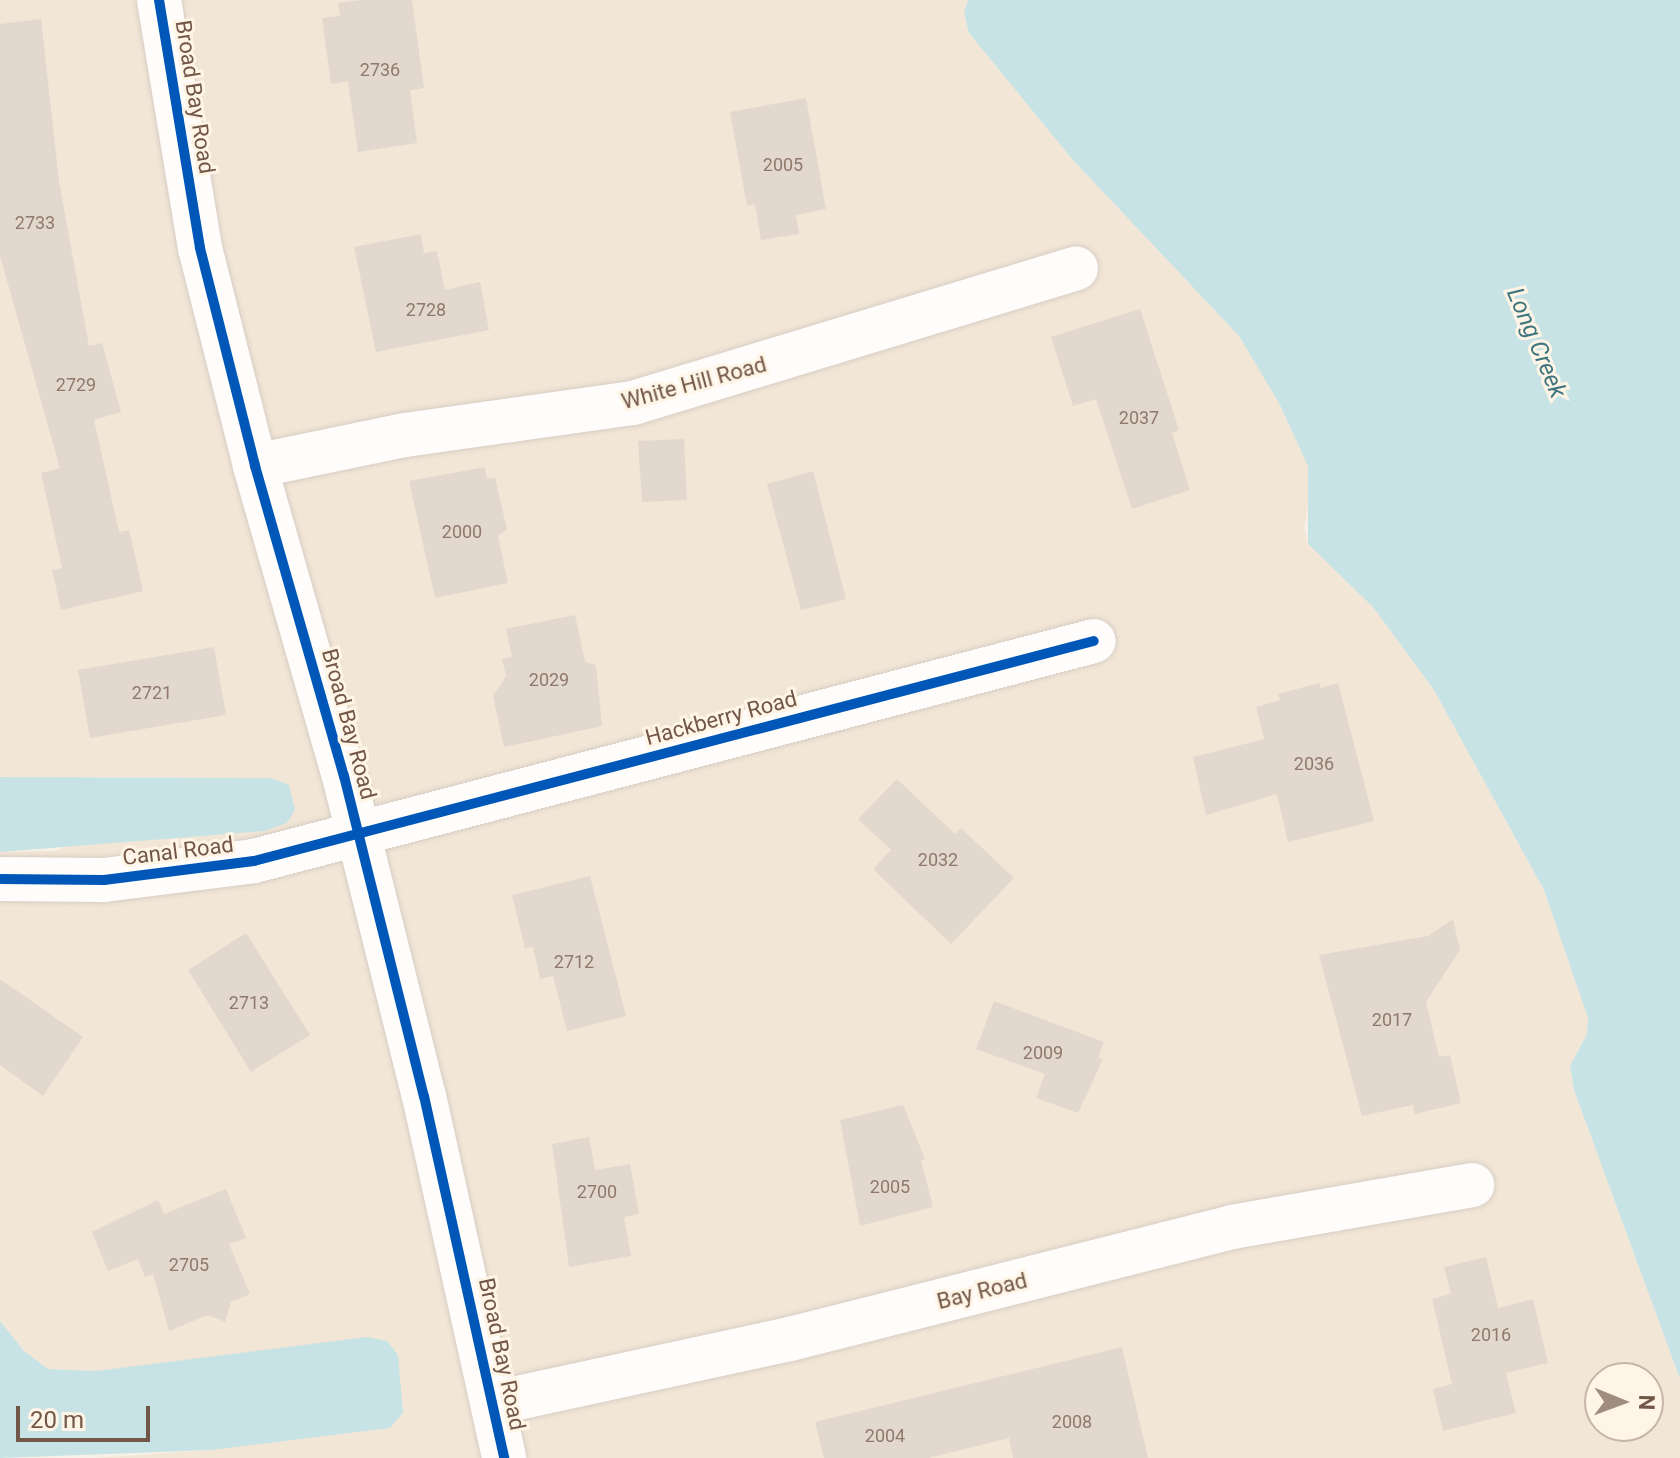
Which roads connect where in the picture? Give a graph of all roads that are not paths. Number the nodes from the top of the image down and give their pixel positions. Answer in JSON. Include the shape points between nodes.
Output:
{"nodes":[{"id":1,"x":159,"y":0,"type":"edge"},
{"id":2,"x":1076,"y":268,"type":"dead end"},
{"id":3,"x":255,"y":466,"type":"junction"},
{"id":4,"x":1094,"y":641,"type":"dead end"},
{"id":5,"x":358,"y":834,"type":"junction"},
{"id":6,"x":0,"y":879,"type":"edge"},
{"id":7,"x":1472,"y":1185,"type":"dead end"},
{"id":8,"x":494,"y":1403,"type":"junction"},
{"id":9,"x":504,"y":1458,"type":"edge"}],
"edges":[{"from":1,"to":3,"type":"street","name":"Broad Bay Road","via":[[200,248]]},
{"from":2,"to":3,"type":"street","name":"White Hill Road","via":[[633,403],[405,435]]},
{"from":3,"to":5,"type":"street","name":"Broad Bay Road"},
{"from":4,"to":5,"type":"street","name":"Hackberry Road"},
{"from":5,"to":6,"type":"street","name":"Canal Road","via":[[190,872],[104,880]]},
{"from":5,"to":8,"type":"street","name":"Broad Bay Road"},
{"from":7,"to":8,"type":"street","name":"Bay Road","via":[[1232,1227],[790,1339]]},
{"from":8,"to":9,"type":"street","name":"Broad Bay Road"}]}
